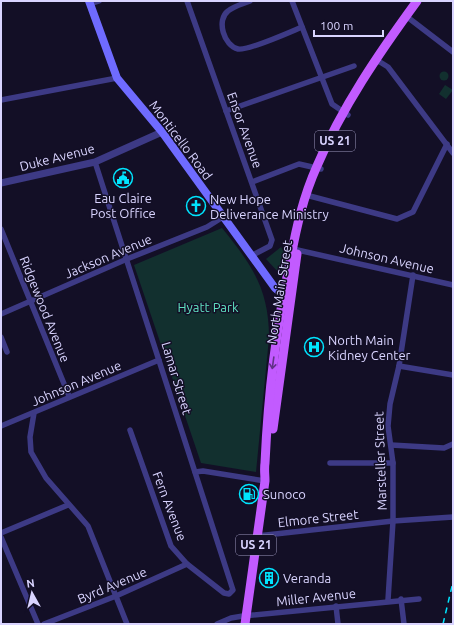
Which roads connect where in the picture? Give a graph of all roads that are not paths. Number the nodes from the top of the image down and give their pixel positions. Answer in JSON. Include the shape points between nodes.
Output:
{"nodes":[{"id":1,"x":99,"y":1,"type":"edge"},
{"id":2,"x":187,"y":1,"type":"edge"},
{"id":3,"x":250,"y":1,"type":"edge"},
{"id":4,"x":292,"y":1,"type":"edge"},
{"id":5,"x":417,"y":1,"type":"edge"},
{"id":6,"x":424,"y":1,"type":"edge"},
{"id":7,"x":90,"y":3,"type":"edge"},
{"id":8,"x":408,"y":17,"type":"junction"},
{"id":9,"x":302,"y":27,"type":"junction"},
{"id":10,"x":453,"y":52,"type":"edge"},
{"id":11,"x":377,"y":62,"type":"junction"},
{"id":12,"x":354,"y":66,"type":"dead end"},
{"id":13,"x":320,"y":77,"type":"junction"},
{"id":14,"x":117,"y":78,"type":"junction"},
{"id":15,"x":1,"y":100,"type":"edge"},
{"id":16,"x":226,"y":111,"type":"junction"},
{"id":17,"x":346,"y":113,"type":"junction"},
{"id":18,"x":162,"y":132,"type":"junction"},
{"id":19,"x":447,"y":144,"type":"junction"},
{"id":20,"x":453,"y":153,"type":"edge"},
{"id":21,"x":95,"y":162,"type":"junction"},
{"id":22,"x":319,"y":168,"type":"junction"},
{"id":23,"x":252,"y":182,"type":"junction"},
{"id":24,"x":1,"y":183,"type":"edge"},
{"id":25,"x":308,"y":196,"type":"junction"},
{"id":26,"x":223,"y":217,"type":"junction"},
{"id":27,"x":1,"y":229,"type":"edge"},
{"id":28,"x":295,"y":249,"type":"junction"},
{"id":29,"x":252,"y":256,"type":"junction"},
{"id":30,"x":127,"y":259,"type":"junction"},
{"id":31,"x":414,"y":275,"type":"junction"},
{"id":32,"x":453,"y":285,"type":"edge"},
{"id":33,"x":286,"y":298,"type":"junction"},
{"id":34,"x":31,"y":301,"type":"junction"},
{"id":35,"x":1,"y":314,"type":"edge"},
{"id":36,"x":1,"y":337,"type":"edge"},
{"id":37,"x":7,"y":352,"type":"dead end"},
{"id":38,"x":159,"y":360,"type":"junction"},
{"id":39,"x":399,"y":366,"type":"junction"},
{"id":40,"x":453,"y":375,"type":"edge"},
{"id":41,"x":69,"y":396,"type":"junction"},
{"id":42,"x":34,"y":412,"type":"junction"},
{"id":43,"x":1,"y":426,"type":"edge"},
{"id":44,"x":130,"y":430,"type":"dead end"},
{"id":45,"x":453,"y":444,"type":"edge"},
{"id":46,"x":391,"y":446,"type":"junction"},
{"id":47,"x":330,"y":463,"type":"dead end"},
{"id":48,"x":393,"y":463,"type":"junction"},
{"id":49,"x":195,"y":472,"type":"junction"},
{"id":50,"x":265,"y":478,"type":"junction"},
{"id":51,"x":68,"y":505,"type":"junction"},
{"id":52,"x":453,"y":517,"type":"edge"},
{"id":53,"x":393,"y":521,"type":"junction"},
{"id":54,"x":1,"y":533,"type":"edge"},
{"id":55,"x":257,"y":536,"type":"junction"},
{"id":56,"x":1,"y":537,"type":"edge"},
{"id":57,"x":187,"y":564,"type":"junction"},
{"id":58,"x":224,"y":593,"type":"joint"},
{"id":59,"x":116,"y":596,"type":"junction"},
{"id":60,"x":420,"y":598,"type":"dead end"},
{"id":61,"x":401,"y":599,"type":"junction"},
{"id":62,"x":388,"y":600,"type":"junction"},
{"id":63,"x":336,"y":606,"type":"junction"},
{"id":64,"x":246,"y":620,"type":"edge"},
{"id":65,"x":38,"y":624,"type":"edge"},
{"id":66,"x":44,"y":624,"type":"edge"},
{"id":67,"x":127,"y":624,"type":"edge"},
{"id":68,"x":217,"y":624,"type":"edge"},
{"id":69,"x":338,"y":624,"type":"edge"},
{"id":70,"x":404,"y":624,"type":"edge"}],
"edges":[{"from":1,"to":7,"type":"street"},
{"from":2,"to":16,"type":"street","name":"Ensor Avenue"},
{"from":3,"to":9,"type":"street","via":[[228,11],[223,17],[229,45],[238,49],[250,47]]},
{"from":4,"to":9,"type":"street"},
{"from":5,"to":8,"type":"main road","name":"North Main Street","number":"US 21"},
{"from":6,"to":8,"type":"main road","name":"North Main Street","number":"US 21"},
{"from":7,"to":14,"type":"main road","name":"Monticello Road"},
{"from":8,"to":10,"type":"street"},
{"from":8,"to":11,"type":"main road","name":"North Main Street","number":"US 21"},
{"from":9,"to":13,"type":"street"},
{"from":11,"to":17,"type":"main road","name":"North Main Street","number":"US 21"},
{"from":11,"to":19,"type":"street","via":[[388,67]]},
{"from":12,"to":13,"type":"street"},
{"from":13,"to":16,"type":"street"},
{"from":13,"to":17,"type":"street","via":[[332,104]]},
{"from":14,"to":15,"type":"street"},
{"from":14,"to":18,"type":"main road","name":"Monticello Road"},
{"from":16,"to":23,"type":"street","name":"Ensor Avenue"},
{"from":17,"to":22,"type":"main road","name":"North Main Street","number":"US 21"},
{"from":18,"to":21,"type":"street","name":"Duke Avenue"},
{"from":18,"to":26,"type":"main road","name":"Monticello Road"},
{"from":19,"to":20,"type":"street"},
{"from":19,"to":25,"type":"street","via":[[413,212],[397,219]]},
{"from":21,"to":24,"type":"street","name":"Duke Avenue"},
{"from":21,"to":30,"type":"street","name":"Lamar Street"},
{"from":22,"to":23,"type":"street","via":[[299,164]]},
{"from":22,"to":25,"type":"main road","name":"North Main Street","number":"US 21"},
{"from":23,"to":29,"type":"street","name":"Ensor Avenue","via":[[272,240],[270,246]]},
{"from":25,"to":28,"type":"main road","name":"North Main Street","number":"US 21"},
{"from":26,"to":29,"type":"main road","name":"Monticello Road"},
{"from":26,"to":30,"type":"street","name":"Jackson Avenue","via":[[208,227]]},
{"from":27,"to":34,"type":"street","name":"Ridgewood Avenue"},
{"from":28,"to":31,"type":"street","name":"Johnson Avenue"},
{"from":28,"to":33,"type":"main road","name":"North Main Street","number":"US 21"},
{"from":29,"to":33,"type":"main road","name":"Monticello Road"},
{"from":30,"to":34,"type":"street","name":"Jackson Avenue"},
{"from":30,"to":38,"type":"street","name":"Lamar Street"},
{"from":31,"to":32,"type":"street","name":"Johnson Avenue"},
{"from":31,"to":39,"type":"street","name":"Marsteller Street"},
{"from":33,"to":50,"type":"main road","name":"North Main Street","number":"US 21","via":[[272,367]]},
{"from":34,"to":35,"type":"street","name":"Jackson Avenue"},
{"from":34,"to":41,"type":"street","name":"Ridgewood Avenue"},
{"from":36,"to":37,"type":"street"},
{"from":38,"to":41,"type":"street","name":"Johnson Avenue"},
{"from":38,"to":49,"type":"street","name":"Lamar Street"},
{"from":39,"to":40,"type":"street"},
{"from":39,"to":46,"type":"street","name":"Marsteller Street","via":[[390,404],[388,426]]},
{"from":41,"to":42,"type":"street","name":"Johnson Avenue"},
{"from":42,"to":43,"type":"street","name":"Johnson Avenue"},
{"from":42,"to":51,"type":"street","via":[[30,438],[31,452],[46,478]]},
{"from":44,"to":57,"type":"street","name":"Fern Avenue","via":[[171,546]]},
{"from":45,"to":46,"type":"street","via":[[444,448]]},
{"from":46,"to":48,"type":"street","name":"Marsteller Street"},
{"from":47,"to":48,"type":"street"},
{"from":48,"to":53,"type":"street","name":"Marsteller Street"},
{"from":49,"to":50,"type":"street"},
{"from":49,"to":58,"type":"street","name":"Lamar Street","via":[[232,587],[229,594]]},
{"from":50,"to":55,"type":"main road","name":"North Main Street","number":"US 21"},
{"from":51,"to":54,"type":"street"},
{"from":51,"to":59,"type":"street","via":[[88,526]]},
{"from":52,"to":53,"type":"street","name":"Elmore Street"},
{"from":53,"to":55,"type":"street","name":"Elmore Street"},
{"from":53,"to":62,"type":"street","name":"Marsteller Street"},
{"from":55,"to":64,"type":"main road","name":"North Main Street","number":"US 21"},
{"from":56,"to":65,"type":"street"},
{"from":57,"to":58,"type":"street","name":"Fern Avenue"},
{"from":57,"to":59,"type":"street","name":"Byrd Avenue"},
{"from":59,"to":66,"type":"street","name":"Byrd Avenue"},
{"from":59,"to":67,"type":"street"},
{"from":60,"to":61,"type":"street","name":"Miller Avenue"},
{"from":61,"to":62,"type":"street","name":"Miller Avenue"},
{"from":61,"to":70,"type":"street"},
{"from":62,"to":63,"type":"street","name":"Miller Avenue"},
{"from":63,"to":64,"type":"street","name":"Miller Avenue"},
{"from":63,"to":69,"type":"street"},
{"from":64,"to":68,"type":"street","name":"Miller Avenue","via":[[231,618]]}]}
